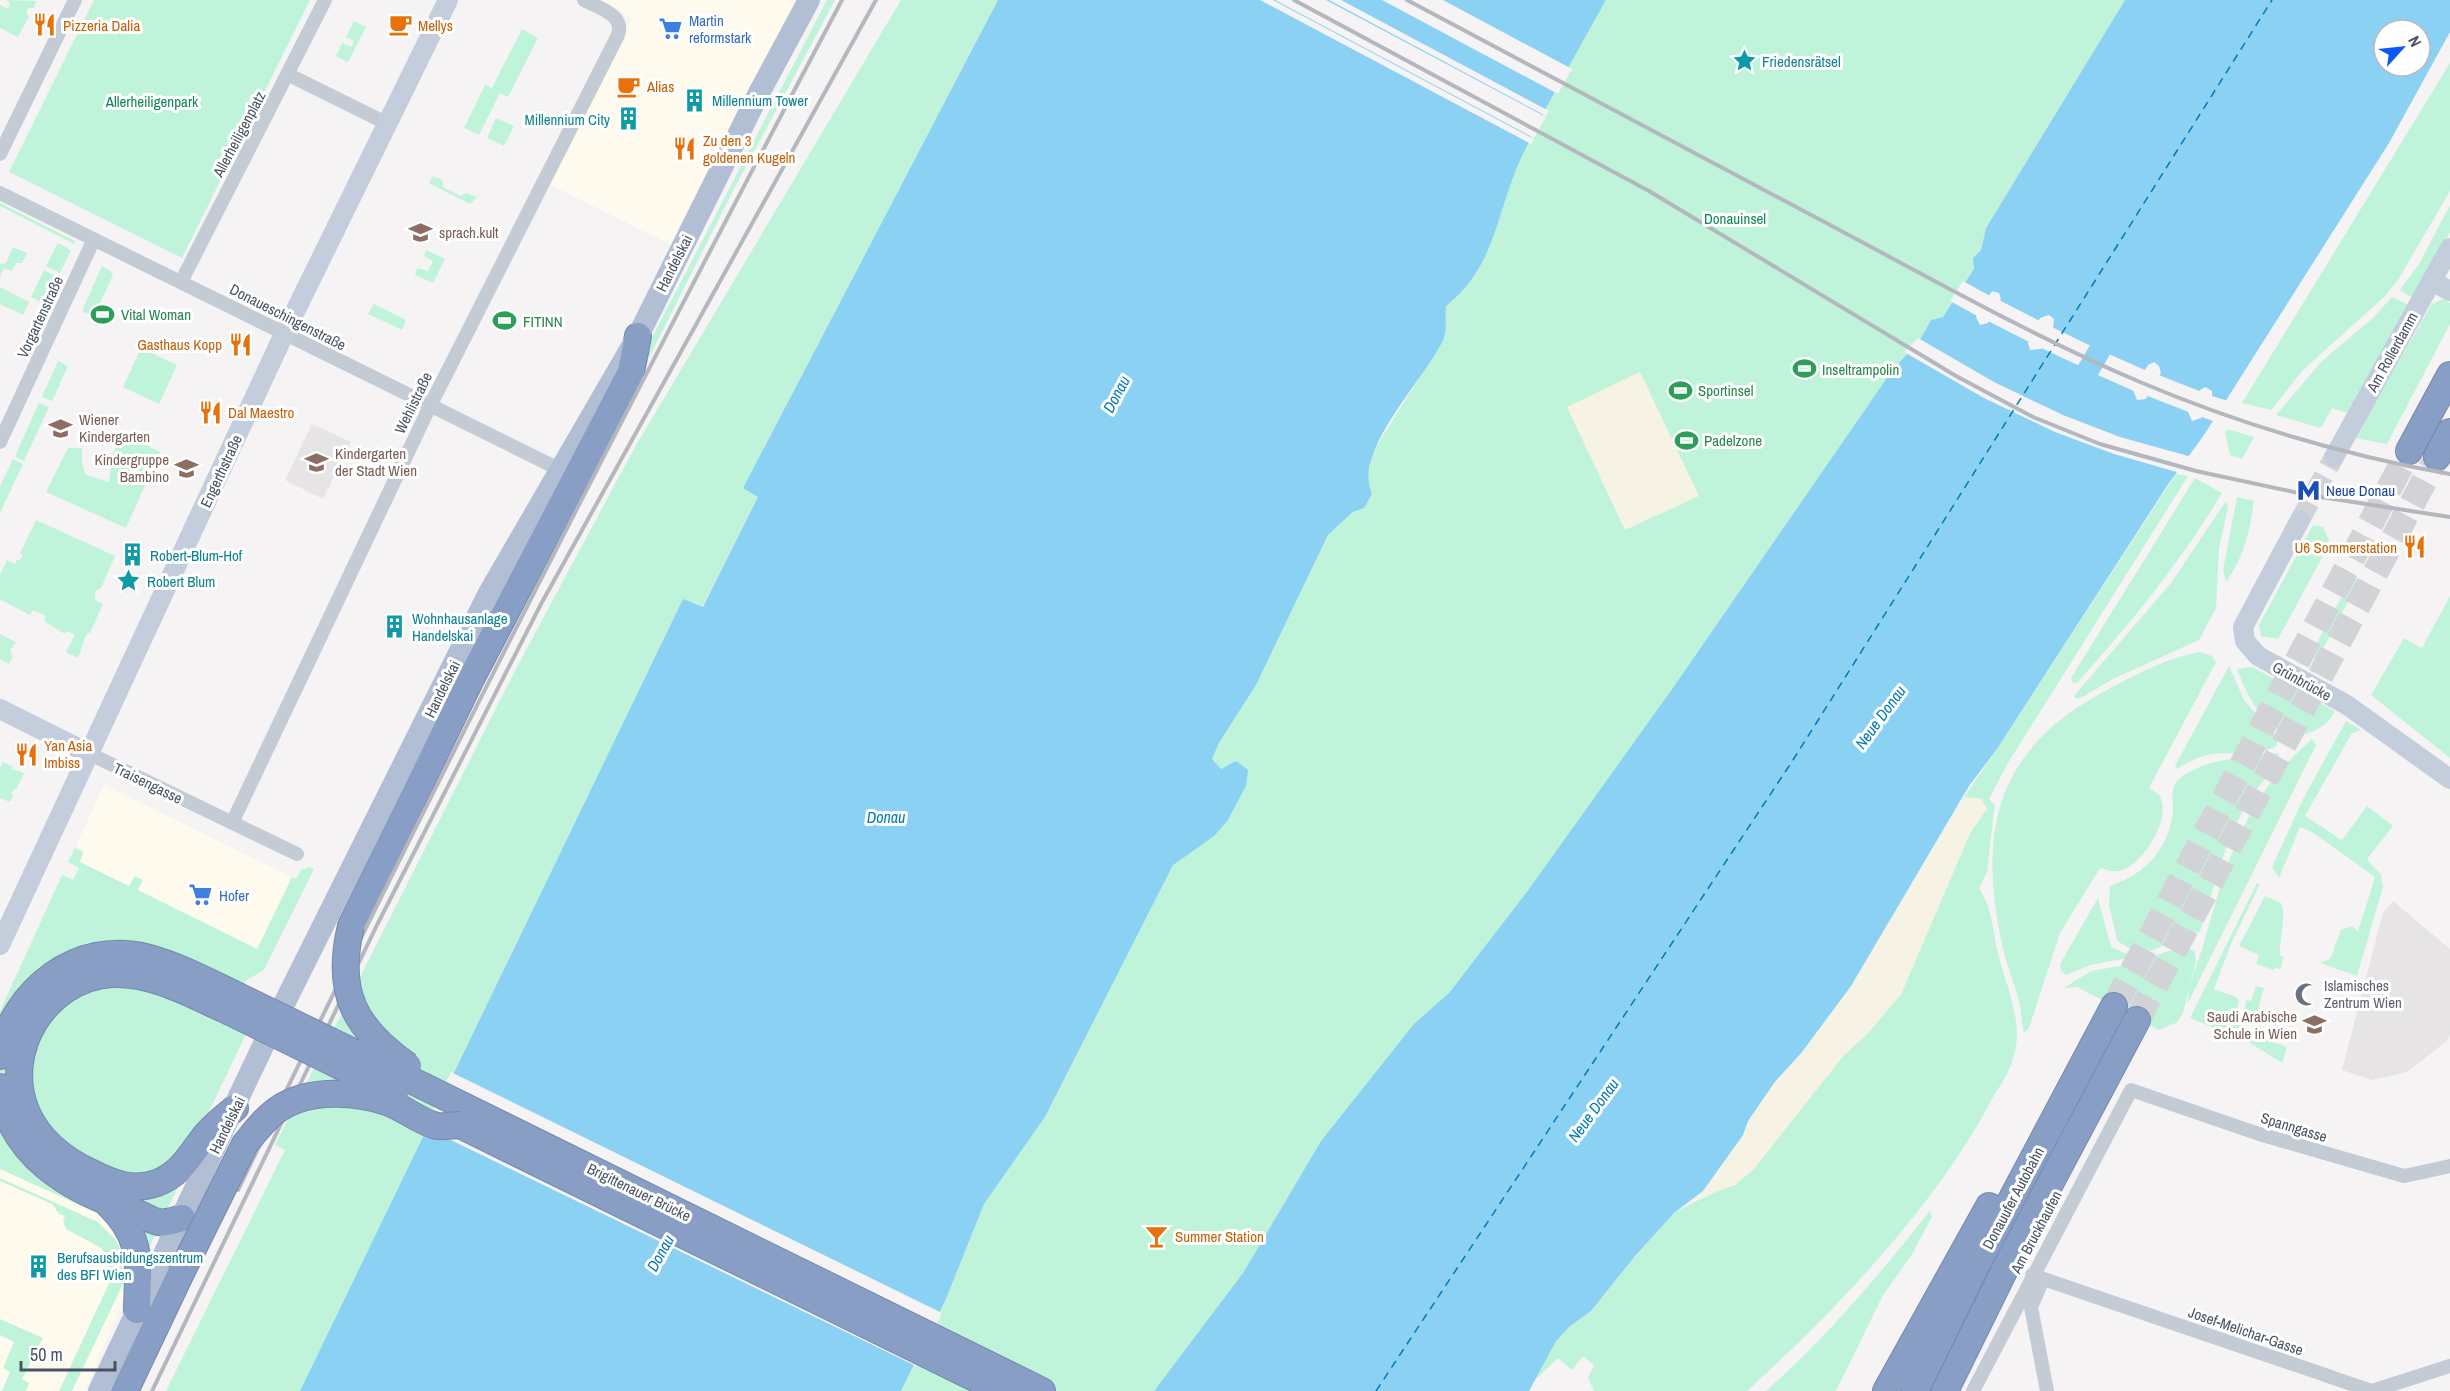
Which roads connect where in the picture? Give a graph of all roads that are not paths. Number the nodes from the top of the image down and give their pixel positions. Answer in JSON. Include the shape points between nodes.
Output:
{"nodes":[{"id":1,"x":75,"y":0,"type":"edge"},
{"id":2,"x":325,"y":0,"type":"edge"},
{"id":3,"x":448,"y":0,"type":"edge"},
{"id":4,"x":584,"y":0,"type":"edge"},
{"id":5,"x":809,"y":0,"type":"edge"},
{"id":6,"x":288,"y":75,"type":"junction"},
{"id":7,"x":388,"y":124,"type":"junction"},
{"id":8,"x":0,"y":154,"type":"edge"},
{"id":9,"x":0,"y":193,"type":"edge"},
{"id":10,"x":94,"y":238,"type":"junction"},
{"id":11,"x":2450,"y":248,"type":"edge"},
{"id":12,"x":181,"y":282,"type":"junction"},
{"id":13,"x":2444,"y":287,"type":"edge"},
{"id":14,"x":284,"y":334,"type":"junction"},
{"id":15,"x":638,"y":336,"type":"junction"},
{"id":16,"x":2450,"y":375,"type":"edge"},
{"id":17,"x":430,"y":406,"type":"junction"},
{"id":18,"x":2450,"y":432,"type":"edge"},
{"id":19,"x":0,"y":442,"type":"edge"},
{"id":20,"x":2409,"y":451,"type":"tunnel mouth"},
{"id":21,"x":2334,"y":456,"type":"tunnel mouth"},
{"id":22,"x":2437,"y":457,"type":"tunnel mouth"},
{"id":23,"x":561,"y":470,"type":"junction"},
{"id":24,"x":2300,"y":520,"type":"tunnel mouth"},
{"id":25,"x":0,"y":709,"type":"edge"},
{"id":26,"x":88,"y":753,"type":"junction"},
{"id":27,"x":2450,"y":779,"type":"edge"},
{"id":28,"x":232,"y":823,"type":"junction"},
{"id":29,"x":297,"y":854,"type":"dead end"},
{"id":30,"x":0,"y":945,"type":"edge"},
{"id":31,"x":232,"y":1003,"type":"junction"},
{"id":32,"x":2114,"y":1006,"type":"tunnel mouth"},
{"id":33,"x":2137,"y":1020,"type":"tunnel mouth"},
{"id":34,"x":0,"y":1056,"type":"edge"},
{"id":35,"x":2072,"y":1085,"type":"junction"},
{"id":36,"x":0,"y":1087,"type":"edge"},
{"id":37,"x":425,"y":1087,"type":"junction"},
{"id":38,"x":2131,"y":1090,"type":"joint"},
{"id":39,"x":235,"y":1108,"type":"junction"},
{"id":40,"x":460,"y":1125,"type":"junction"},
{"id":41,"x":2450,"y":1166,"type":"edge"},
{"id":42,"x":108,"y":1204,"type":"junction"},
{"id":43,"x":182,"y":1218,"type":"junction"},
{"id":44,"x":2038,"y":1277,"type":"junction"},
{"id":45,"x":2018,"y":1302,"type":"junction"},
{"id":46,"x":2031,"y":1307,"type":"junction"},
{"id":47,"x":137,"y":1310,"type":"junction"},
{"id":48,"x":2450,"y":1366,"type":"edge"},
{"id":49,"x":99,"y":1391,"type":"edge"},
{"id":50,"x":125,"y":1391,"type":"edge"},
{"id":51,"x":1001,"y":1391,"type":"edge"},
{"id":52,"x":1042,"y":1391,"type":"edge"},
{"id":53,"x":1886,"y":1391,"type":"edge"},
{"id":54,"x":1915,"y":1391,"type":"edge"},
{"id":55,"x":1945,"y":1391,"type":"edge"},
{"id":56,"x":1973,"y":1391,"type":"edge"},
{"id":57,"x":2047,"y":1391,"type":"edge"}],
"edges":[{"from":1,"to":8,"type":"street"},
{"from":2,"to":6,"type":"street","name":"Allerheiligenplatz"},
{"from":3,"to":7,"type":"street","name":"Engerthstraße"},
{"from":4,"to":17,"type":"street","name":"Wehlistraße","via":[[616,18],[618,35]]},
{"from":5,"to":15,"type":"main road","name":"Handelskai"},
{"from":6,"to":7,"type":"street"},
{"from":6,"to":12,"type":"street","name":"Allerheiligenplatz"},
{"from":7,"to":14,"type":"street","name":"Engerthstraße"},
{"from":9,"to":10,"type":"street","name":"Donaueschingenstraße"},
{"from":10,"to":12,"type":"street","name":"Donaueschingenstraße"},
{"from":10,"to":19,"type":"street","name":"Vorgartenstraße"},
{"from":11,"to":13,"type":"street","name":"Am Rollerdamm"},
{"from":12,"to":14,"type":"street","name":"Donaueschingenstraße"},
{"from":13,"to":21,"type":"street","name":"Am Rollerdamm"},
{"from":14,"to":17,"type":"street","name":"Donaueschingenstraße"},
{"from":14,"to":26,"type":"street","name":"Engerthstraße"},
{"from":15,"to":23,"type":"main road","name":"Handelskai"},
{"from":15,"to":37,"type":"highway","bridge":true,"via":[[631,372],[357,909],[344,955],[349,996],[365,1027]]},
{"from":16,"to":20,"type":"highway"},
{"from":17,"to":23,"type":"street","name":"Donaueschingenstraße"},
{"from":17,"to":28,"type":"street","name":"Wehlistraße"},
{"from":18,"to":22,"type":"highway"},
{"from":23,"to":39,"type":"main road","name":"Handelskai","via":[[489,593]]},
{"from":24,"to":27,"type":"street","name":"Grünbrücke","via":[[2244,627],[2245,641],[2258,656],[2347,705]]},
{"from":25,"to":26,"type":"street","name":"Traisengasse"},
{"from":26,"to":28,"type":"street","name":"Traisengasse"},
{"from":26,"to":30,"type":"street","name":"Engerthstraße"},
{"from":28,"to":29,"type":"street","name":"Traisengasse"},
{"from":31,"to":34,"type":"highway","via":[[147,958],[129,954],[92,957],[56,972],[24,1000],[12,1017]]},
{"from":31,"to":37,"type":"highway","name":"Brigittenauer Brücke","bridge":true},
{"from":31,"to":39,"type":"highway","via":[[142,977],[112,974],[81,981],[54,998],[28,1029],[19,1080],[26,1112],[43,1139],[89,1172],[132,1187],[158,1183],[184,1166],[202,1139]]},
{"from":31,"to":40,"type":"highway","name":"Brigittenauer Brücke","bridge":true},
{"from":32,"to":35,"type":"highway","name":"Donauufer Autobahn"},
{"from":33,"to":55,"type":"highway","name":"Donauufer Autobahn"},
{"from":35,"to":53,"type":"highway","via":[[1997,1193]]},
{"from":35,"to":54,"type":"highway","name":"Donauufer Autobahn"},
{"from":36,"to":42,"type":"highway","via":[[8,1120],[29,1152],[54,1174]]},
{"from":37,"to":52,"type":"highway","name":"Brigittenauer Brücke"},
{"from":38,"to":41,"type":"street","name":"Spanngasse","via":[[2259,1134],[2404,1176]]},
{"from":38,"to":44,"type":"street","name":"Am Bruckhaufen"},
{"from":39,"to":43,"type":"main road","name":"Handelskai"},
{"from":40,"to":50,"type":"highway","bridge":true,"via":[[437,1126],[388,1102],[364,1096],[309,1097],[280,1108],[244,1144]]},
{"from":40,"to":51,"type":"highway","name":"Brigittenauer Brücke"},
{"from":42,"to":43,"type":"highway","via":[[159,1224]]},
{"from":42,"to":47,"type":"highway","via":[[130,1229],[136,1247]]},
{"from":43,"to":47,"type":"main road","name":"Handelskai"},
{"from":44,"to":45,"type":"street","name":"Am Bruckhaufen"},
{"from":44,"to":46,"type":"street"},
{"from":44,"to":48,"type":"street","name":"Josef-Melichar-Gasse","via":[[2372,1391]]},
{"from":45,"to":46,"type":"street"},
{"from":45,"to":56,"type":"street","name":"Am Bruckhaufen"},
{"from":46,"to":57,"type":"street"},
{"from":47,"to":49,"type":"main road","name":"Handelskai"}]}
